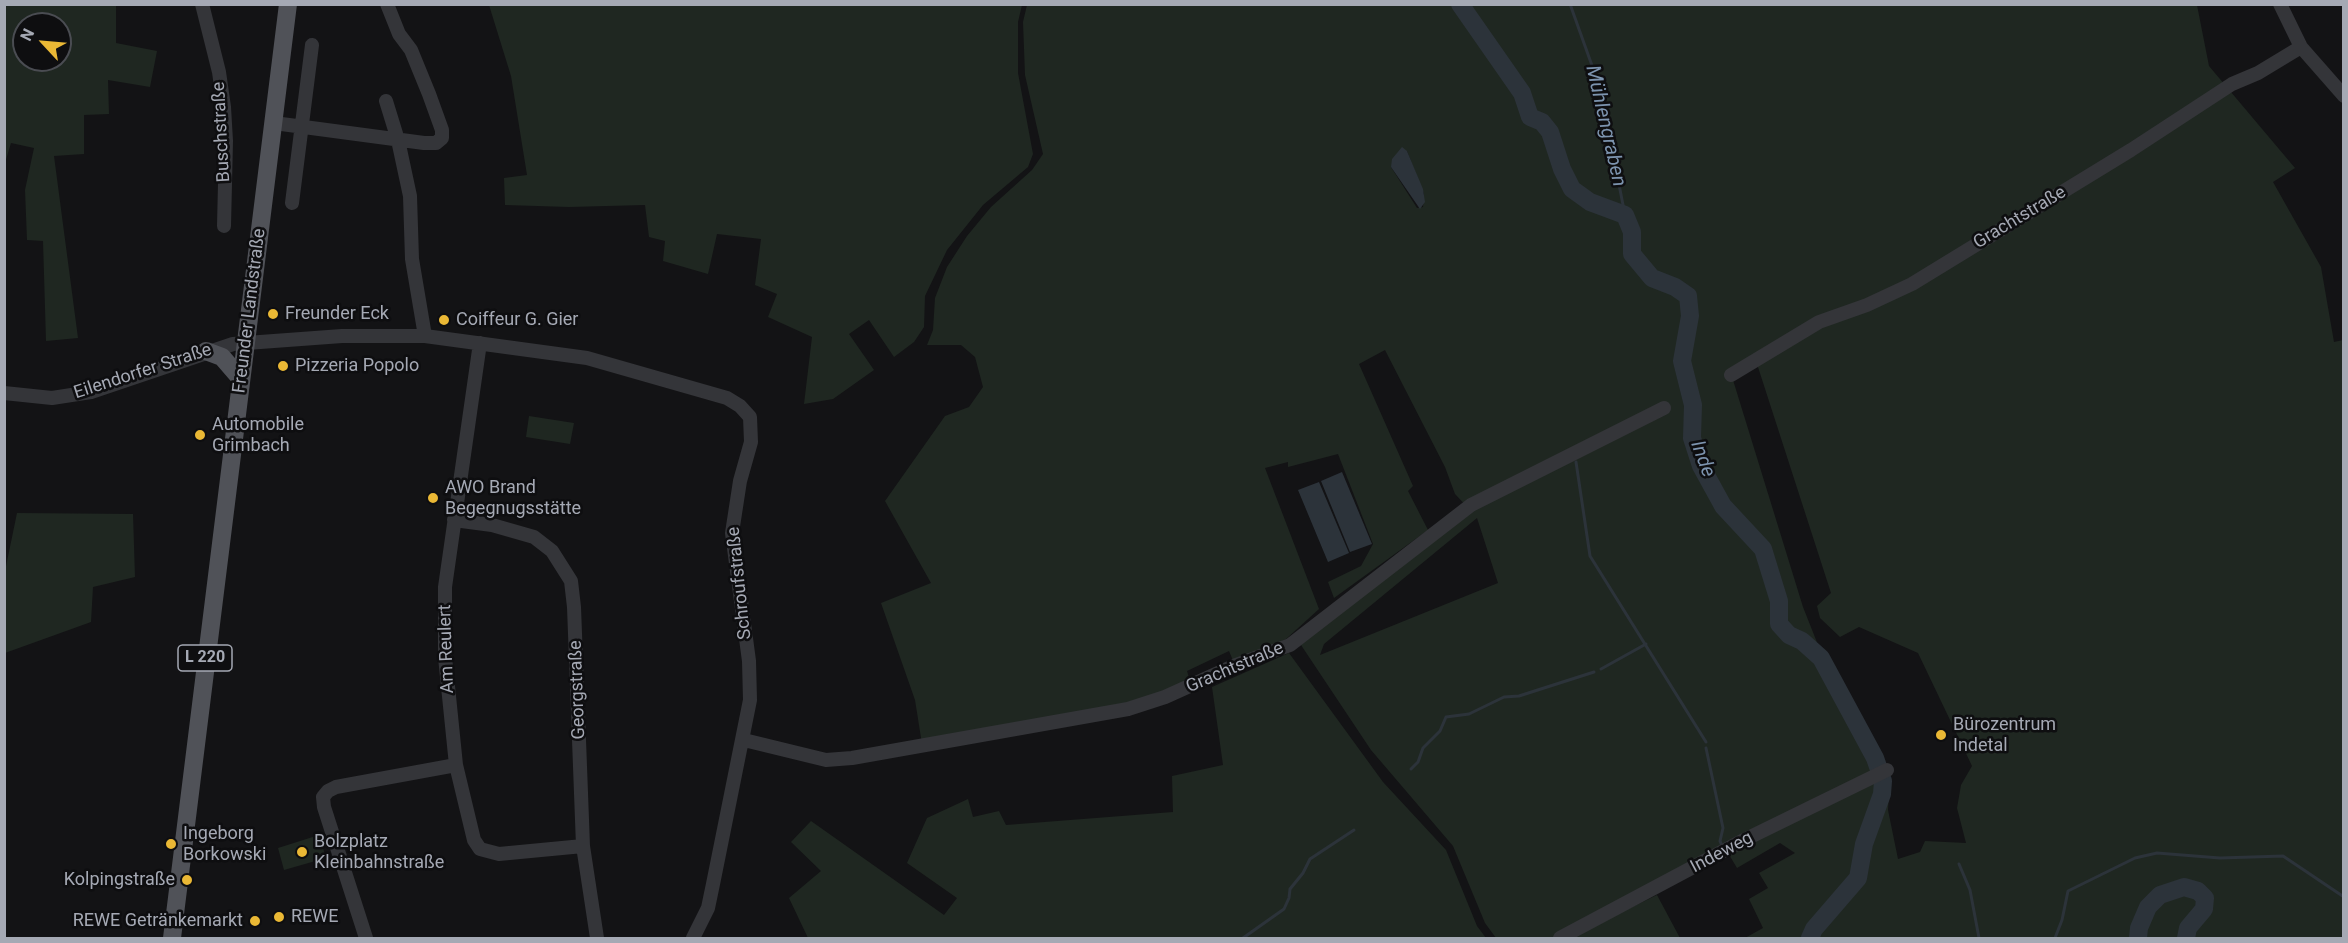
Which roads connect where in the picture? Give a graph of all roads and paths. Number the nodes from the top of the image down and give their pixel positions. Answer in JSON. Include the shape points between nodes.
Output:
{"nodes":[{"id":1,"x":202,"y":4,"type":"edge"},
{"id":2,"x":288,"y":4,"type":"edge"},
{"id":3,"x":387,"y":4,"type":"edge"},
{"id":4,"x":2280,"y":4,"type":"edge"},
{"id":5,"x":312,"y":45,"type":"dead end"},
{"id":6,"x":2301,"y":46,"type":"junction"},
{"id":7,"x":2343,"y":96,"type":"edge"},
{"id":8,"x":386,"y":101,"type":"dead end"},
{"id":9,"x":274,"y":123,"type":"junction"},
{"id":10,"x":302,"y":128,"type":"junction"},
{"id":11,"x":398,"y":140,"type":"junction"},
{"id":12,"x":292,"y":203,"type":"dead end"},
{"id":13,"x":224,"y":225,"type":"dead end"},
{"id":14,"x":425,"y":336,"type":"junction"},
{"id":15,"x":246,"y":343,"type":"junction"},
{"id":16,"x":480,"y":343,"type":"junction"},
{"id":17,"x":206,"y":351,"type":"junction"},
{"id":18,"x":1731,"y":375,"type":"dead end"},
{"id":19,"x":241,"y":379,"type":"junction"},
{"id":20,"x":4,"y":393,"type":"edge"},
{"id":21,"x":1664,"y":408,"type":"dead end"},
{"id":22,"x":454,"y":520,"type":"junction"},
{"id":23,"x":744,"y":740,"type":"junction"},
{"id":24,"x":456,"y":765,"type":"junction"},
{"id":25,"x":1887,"y":770,"type":"dead end"},
{"id":26,"x":583,"y":846,"type":"junction"},
{"id":27,"x":172,"y":939,"type":"edge"},
{"id":28,"x":366,"y":939,"type":"edge"},
{"id":29,"x":597,"y":939,"type":"edge"},
{"id":30,"x":693,"y":939,"type":"edge"},
{"id":31,"x":1560,"y":939,"type":"edge"}],
"edges":[{"from":1,"to":13,"type":"street","name":"Buschstraße","via":[[224,107]]},
{"from":2,"to":9,"type":"main road","name":"Freunder Landstraße","number":"L 220"},
{"from":3,"to":11,"type":"street","via":[[399,34],[411,50],[442,130],[442,138],[436,143]]},
{"from":4,"to":6,"type":"street"},
{"from":5,"to":10,"type":"street"},
{"from":6,"to":7,"type":"street"},
{"from":6,"to":18,"type":"street","name":"Grachtstraße","via":[[2232,84],[1912,284],[1819,322]]},
{"from":8,"to":11,"type":"street"},
{"from":9,"to":10,"type":"street"},
{"from":9,"to":15,"type":"main road","name":"Freunder Landstraße","number":"L 220"},
{"from":10,"to":11,"type":"street"},
{"from":10,"to":12,"type":"street"},
{"from":11,"to":14,"type":"street","via":[[410,196],[412,259]]},
{"from":14,"to":15,"type":"street","name":"Schroufstraße","via":[[342,336]]},
{"from":14,"to":16,"type":"street","name":"Schroufstraße"},
{"from":15,"to":17,"type":"street","name":"Eilendorfer Straße"},
{"from":15,"to":19,"type":"main road","name":"Freunder Landstraße","number":"L 220"},
{"from":16,"to":22,"type":"street","name":"Am Reulert"},
{"from":16,"to":23,"type":"street","name":"Schroufstraße","via":[[587,358],[622,367],[727,398],[750,417],[751,442],[732,533],[749,661],[750,700]]},
{"from":17,"to":19,"type":"main road","via":[[222,357]]},
{"from":17,"to":20,"type":"street","name":"Eilendorfer Straße","via":[[91,392],[52,399]]},
{"from":19,"to":27,"type":"main road","name":"Freunder Landstraße","number":"L 220"},
{"from":21,"to":23,"type":"street","name":"Grachtstraße","via":[[1471,505],[1290,645],[1165,697],[1128,709],[852,758],[826,760]]},
{"from":22,"to":24,"type":"street","name":"Am Reulert","via":[[445,587],[445,657]]},
{"from":22,"to":26,"type":"street","name":"Georgstraße","via":[[492,525],[534,537],[552,551],[571,581]]},
{"from":23,"to":30,"type":"street","name":"Schroufstraße","via":[[708,908]]},
{"from":24,"to":26,"type":"street","name":"Am Reulert","via":[[474,840],[480,849],[499,854]]},
{"from":24,"to":28,"type":"street","via":[[336,787],[323,797]]},
{"from":25,"to":31,"type":"street","name":"Indeweg","via":[[1744,840]]},
{"from":26,"to":29,"type":"street","name":"Georgstraße"}]}
